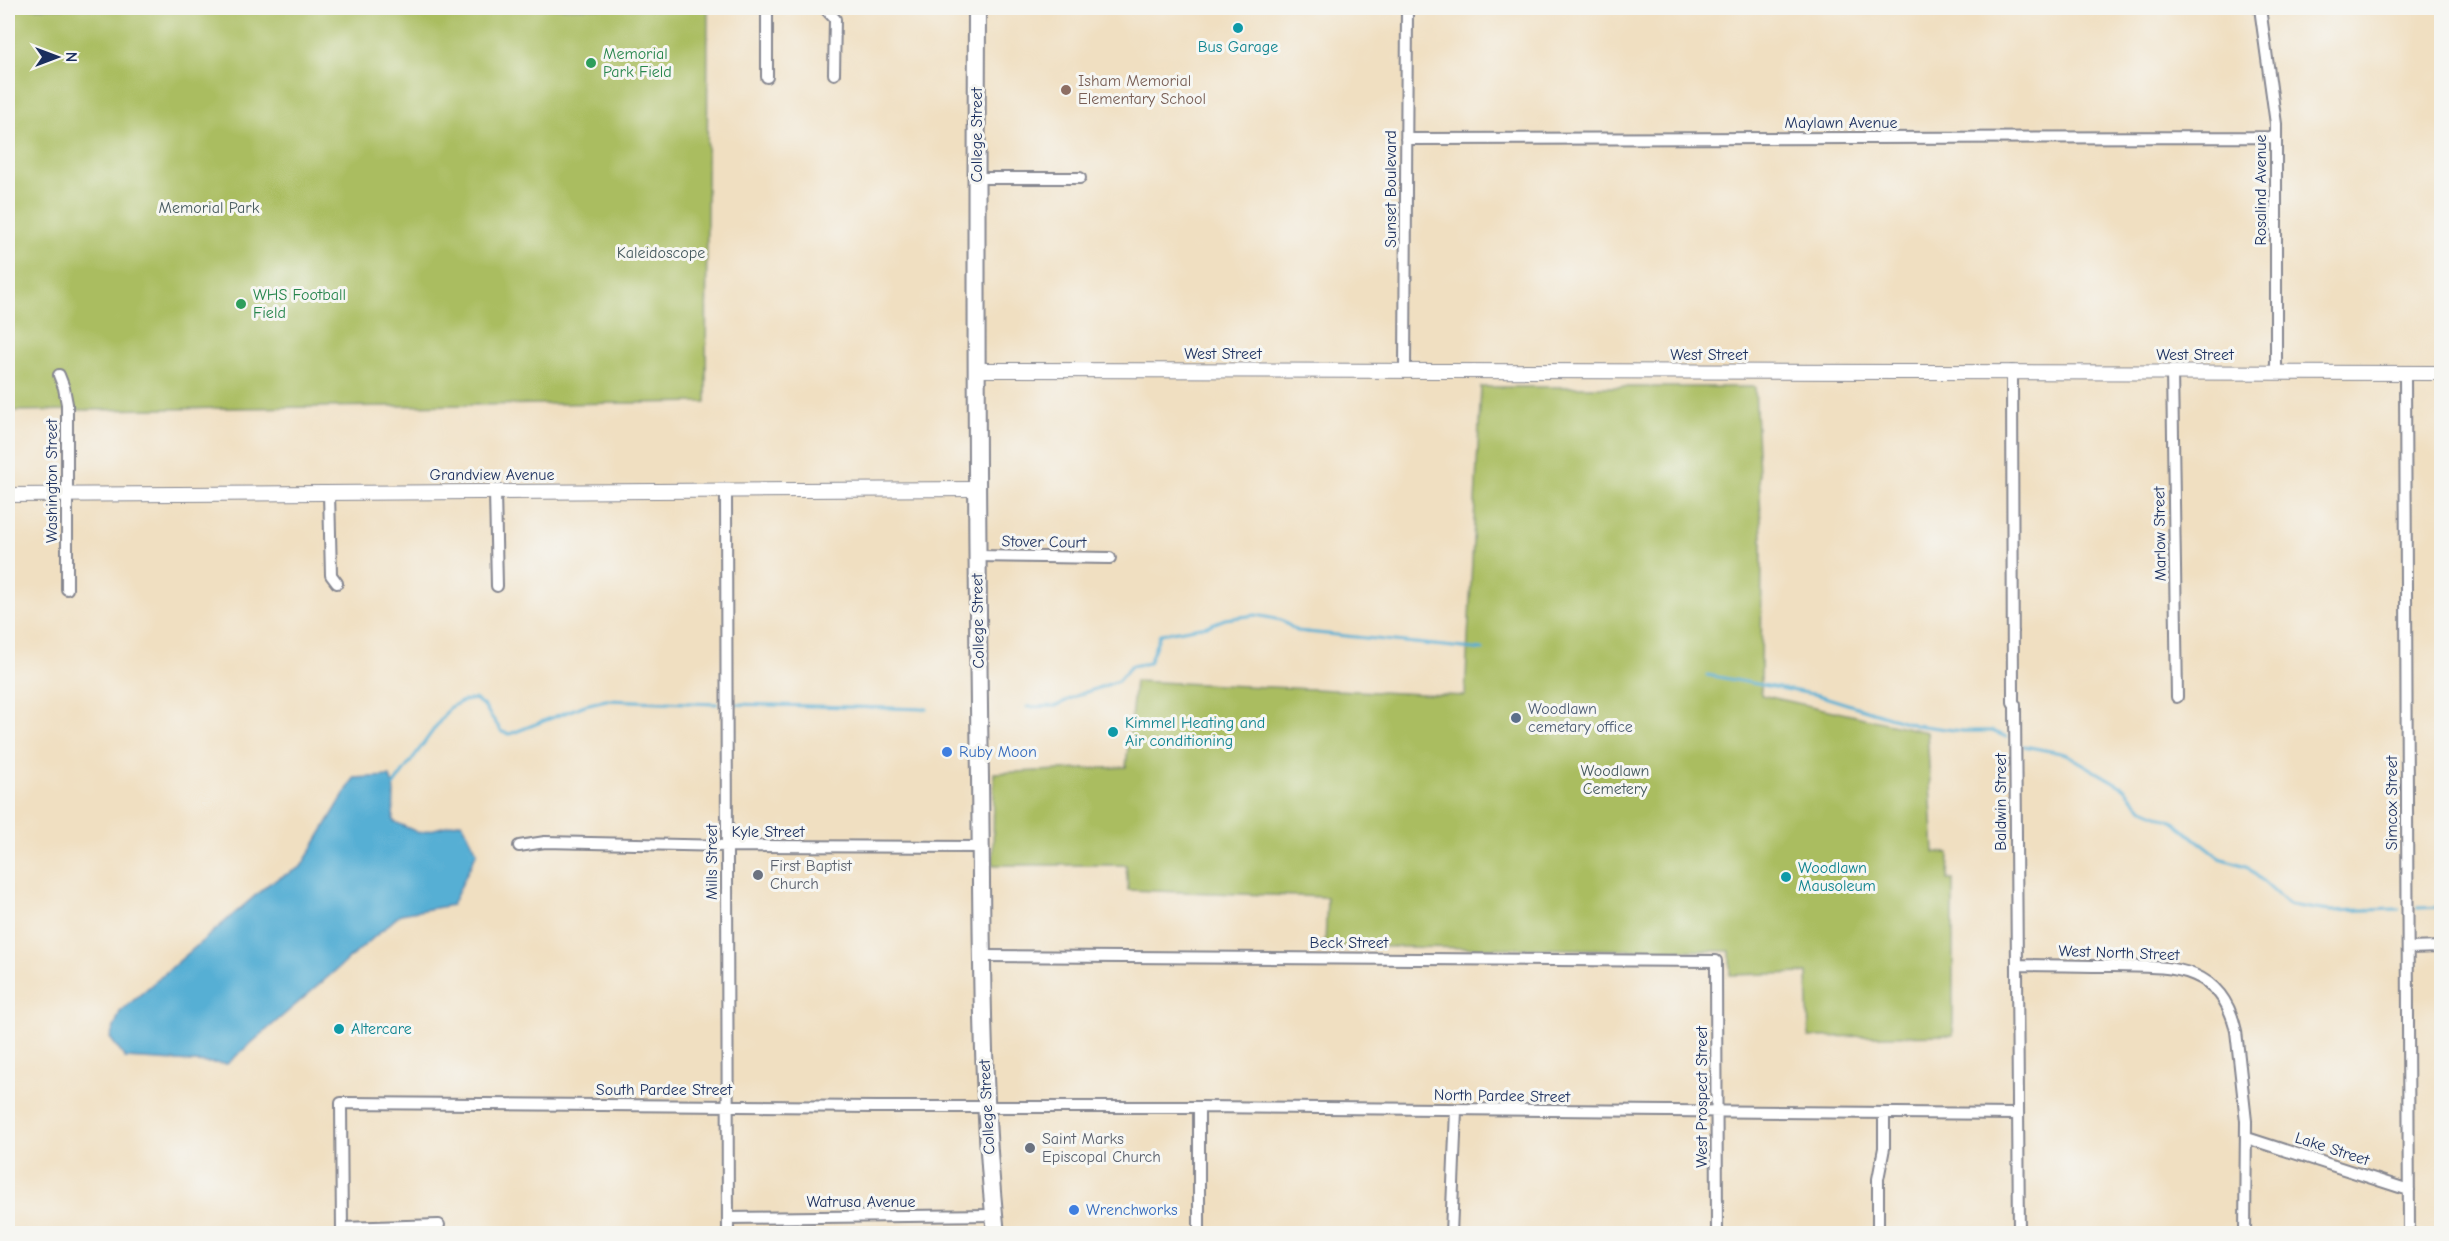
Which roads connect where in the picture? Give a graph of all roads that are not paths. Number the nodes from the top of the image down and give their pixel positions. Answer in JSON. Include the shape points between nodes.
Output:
{"nodes":[{"id":1,"x":767,"y":8,"type":"edge"},
{"id":2,"x":825,"y":8,"type":"edge"},
{"id":3,"x":977,"y":8,"type":"edge"},
{"id":4,"x":1407,"y":8,"type":"edge"},
{"id":5,"x":2260,"y":8,"type":"edge"},
{"id":6,"x":834,"y":74,"type":"dead end"},
{"id":7,"x":767,"y":76,"type":"dead end"},
{"id":8,"x":2276,"y":137,"type":"junction"},
{"id":9,"x":1406,"y":139,"type":"junction"},
{"id":10,"x":977,"y":178,"type":"junction"},
{"id":11,"x":1080,"y":178,"type":"dead end"},
{"id":12,"x":977,"y":370,"type":"junction"},
{"id":13,"x":1405,"y":371,"type":"junction"},
{"id":14,"x":2012,"y":372,"type":"junction"},
{"id":15,"x":2172,"y":372,"type":"junction"},
{"id":16,"x":2276,"y":373,"type":"junction"},
{"id":17,"x":2405,"y":373,"type":"junction"},
{"id":18,"x":2442,"y":373,"type":"edge"},
{"id":19,"x":59,"y":375,"type":"dead end"},
{"id":20,"x":976,"y":489,"type":"junction"},
{"id":21,"x":726,"y":490,"type":"junction"},
{"id":22,"x":495,"y":492,"type":"junction"},
{"id":23,"x":329,"y":493,"type":"junction"},
{"id":24,"x":8,"y":495,"type":"edge"},
{"id":25,"x":67,"y":495,"type":"junction"},
{"id":26,"x":977,"y":556,"type":"junction"},
{"id":27,"x":1110,"y":558,"type":"dead end"},
{"id":28,"x":337,"y":583,"type":"dead end"},
{"id":29,"x":497,"y":586,"type":"dead end"},
{"id":30,"x":67,"y":589,"type":"dead end"},
{"id":31,"x":2177,"y":697,"type":"dead end"},
{"id":32,"x":519,"y":846,"type":"dead end"},
{"id":33,"x":727,"y":846,"type":"junction"},
{"id":34,"x":981,"y":847,"type":"junction"},
{"id":35,"x":2442,"y":947,"type":"edge"},
{"id":36,"x":2408,"y":948,"type":"junction"},
{"id":37,"x":981,"y":956,"type":"junction"},
{"id":38,"x":1716,"y":961,"type":"joint"},
{"id":39,"x":2017,"y":965,"type":"junction"},
{"id":40,"x":727,"y":1106,"type":"junction"},
{"id":41,"x":986,"y":1106,"type":"junction"},
{"id":42,"x":1199,"y":1107,"type":"junction"},
{"id":43,"x":1456,"y":1110,"type":"junction"},
{"id":44,"x":1718,"y":1113,"type":"junction"},
{"id":45,"x":1884,"y":1113,"type":"junction"},
{"id":46,"x":2018,"y":1114,"type":"junction"},
{"id":47,"x":2247,"y":1138,"type":"junction"},
{"id":48,"x":2409,"y":1190,"type":"junction"},
{"id":49,"x":994,"y":1215,"type":"junction"},
{"id":50,"x":728,"y":1218,"type":"junction"},
{"id":51,"x":439,"y":1226,"type":"dead end"},
{"id":52,"x":342,"y":1230,"type":"edge"},
{"id":53,"x":728,"y":1233,"type":"edge"},
{"id":54,"x":996,"y":1233,"type":"edge"},
{"id":55,"x":1199,"y":1233,"type":"edge"},
{"id":56,"x":1451,"y":1233,"type":"edge"},
{"id":57,"x":1717,"y":1233,"type":"edge"},
{"id":58,"x":1878,"y":1233,"type":"edge"},
{"id":59,"x":2019,"y":1233,"type":"edge"},
{"id":60,"x":2245,"y":1233,"type":"edge"},
{"id":61,"x":2409,"y":1233,"type":"edge"}],
"edges":[{"from":1,"to":7,"type":"street"},
{"from":2,"to":6,"type":"street","via":[[835,19]]},
{"from":3,"to":10,"type":"main road","name":"College Street"},
{"from":4,"to":9,"type":"street","name":"Sunset Boulevard"},
{"from":5,"to":8,"type":"street","name":"Rosalind Avenue"},
{"from":8,"to":9,"type":"street","name":"Maylawn Avenue"},
{"from":8,"to":16,"type":"street","name":"Rosalind Avenue"},
{"from":9,"to":13,"type":"street","name":"Sunset Boulevard"},
{"from":10,"to":11,"type":"street"},
{"from":10,"to":12,"type":"main road","name":"College Street"},
{"from":12,"to":13,"type":"street","name":"West Street"},
{"from":12,"to":20,"type":"main road","name":"College Street"},
{"from":13,"to":14,"type":"street","name":"West Street"},
{"from":14,"to":15,"type":"street","name":"West Street"},
{"from":14,"to":39,"type":"street","name":"Baldwin Street"},
{"from":15,"to":16,"type":"street","name":"West Street"},
{"from":15,"to":31,"type":"street","name":"Marlow Street"},
{"from":16,"to":17,"type":"street","name":"West Street"},
{"from":17,"to":18,"type":"street","name":"West Street"},
{"from":17,"to":36,"type":"street","name":"Simcox Street"},
{"from":19,"to":25,"type":"street","name":"Washington Street","via":[[67,404]]},
{"from":20,"to":21,"type":"street","name":"Grandview Avenue"},
{"from":20,"to":26,"type":"main road","name":"College Street"},
{"from":21,"to":22,"type":"street","name":"Grandview Avenue"},
{"from":21,"to":33,"type":"street","name":"Mills Street"},
{"from":22,"to":23,"type":"street","name":"Grandview Avenue"},
{"from":22,"to":29,"type":"street"},
{"from":23,"to":25,"type":"street","name":"Grandview Avenue"},
{"from":23,"to":28,"type":"street","via":[[331,575]]},
{"from":24,"to":25,"type":"street","name":"Grandview Avenue"},
{"from":25,"to":30,"type":"street","name":"Washington Street"},
{"from":26,"to":27,"type":"street","name":"Stover Court"},
{"from":26,"to":34,"type":"main road","name":"College Street"},
{"from":32,"to":33,"type":"street","name":"Kyle Street","via":[[545,842]]},
{"from":33,"to":34,"type":"street","name":"Kyle Street"},
{"from":33,"to":40,"type":"street","name":"Mills Street"},
{"from":34,"to":37,"type":"main road","name":"College Street"},
{"from":35,"to":36,"type":"street"},
{"from":36,"to":48,"type":"street","name":"Simcox Street"},
{"from":37,"to":38,"type":"street","name":"Beck Street"},
{"from":37,"to":41,"type":"main road","name":"College Street"},
{"from":38,"to":44,"type":"street","name":"West Prospect Street"},
{"from":39,"to":46,"type":"street","name":"Baldwin Street"},
{"from":39,"to":47,"type":"street","name":"West North Street","via":[[2169,967],[2209,983],[2233,1017]]},
{"from":40,"to":41,"type":"street","name":"South Pardee Street"},
{"from":40,"to":50,"type":"street","name":"Mills Street"},
{"from":40,"to":52,"type":"street","name":"South Pardee Street","via":[[341,1103]]},
{"from":41,"to":42,"type":"street","name":"North Pardee Street"},
{"from":41,"to":49,"type":"main road","name":"College Street"},
{"from":42,"to":43,"type":"street","name":"North Pardee Street"},
{"from":42,"to":55,"type":"street"},
{"from":43,"to":44,"type":"street","name":"North Pardee Street"},
{"from":43,"to":56,"type":"street"},
{"from":44,"to":45,"type":"street","name":"North Pardee Street"},
{"from":44,"to":57,"type":"street","name":"West Prospect Street"},
{"from":45,"to":46,"type":"street","name":"North Pardee Street"},
{"from":45,"to":58,"type":"street"},
{"from":46,"to":59,"type":"street","name":"Baldwin Street"},
{"from":47,"to":48,"type":"street","name":"Lake Street"},
{"from":47,"to":60,"type":"street","name":"West North Street"},
{"from":48,"to":61,"type":"street","name":"Simcox Street"},
{"from":49,"to":50,"type":"street","name":"Watrusa Avenue"},
{"from":49,"to":54,"type":"main road","name":"College Street"},
{"from":50,"to":53,"type":"street","name":"Mills Street"},
{"from":51,"to":52,"type":"street"}]}
